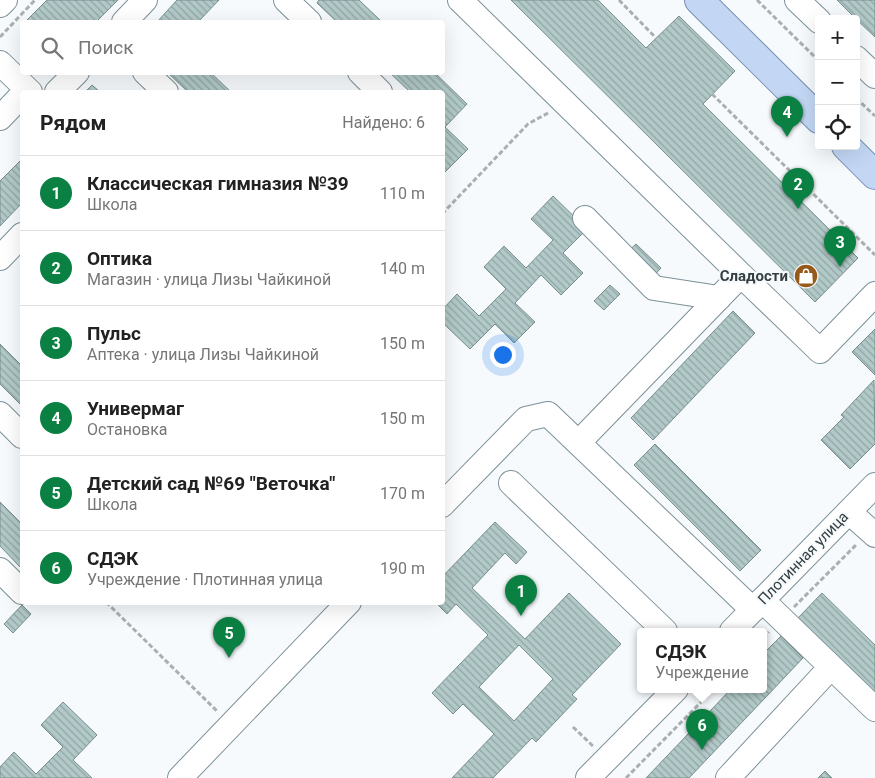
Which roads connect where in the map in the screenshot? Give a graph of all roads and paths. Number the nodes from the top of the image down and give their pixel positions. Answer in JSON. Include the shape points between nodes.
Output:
{"nodes":[{"id":1,"x":5,"y":0,"type":"edge"},
{"id":2,"x":35,"y":0,"type":"edge"},
{"id":3,"x":145,"y":0,"type":"edge"},
{"id":4,"x":286,"y":0,"type":"edge"},
{"id":5,"x":460,"y":0,"type":"edge"},
{"id":6,"x":619,"y":0,"type":"edge"},
{"id":7,"x":698,"y":0,"type":"edge"},
{"id":8,"x":757,"y":0,"type":"edge"},
{"id":9,"x":797,"y":0,"type":"edge"},
{"id":10,"x":0,"y":5,"type":"edge"},
{"id":11,"x":815,"y":17,"type":"edge"},
{"id":12,"x":126,"y":20,"type":"edge"},
{"id":13,"x":307,"y":20,"type":"edge"},
{"id":14,"x":0,"y":37,"type":"edge"},
{"id":15,"x":656,"y":38,"type":"dead end"},
{"id":16,"x":818,"y":60,"type":"edge"},
{"id":17,"x":858,"y":60,"type":"edge"},
{"id":18,"x":0,"y":63,"type":"edge"},
{"id":19,"x":74,"y":75,"type":"edge"},
{"id":20,"x":148,"y":75,"type":"edge"},
{"id":21,"x":363,"y":75,"type":"edge"},
{"id":22,"x":875,"y":76,"type":"edge"},
{"id":23,"x":24,"y":90,"type":"edge"},
{"id":24,"x":59,"y":90,"type":"edge"},
{"id":25,"x":164,"y":90,"type":"edge"},
{"id":26,"x":378,"y":90,"type":"edge"},
{"id":27,"x":712,"y":94,"type":"dead end"},
{"id":28,"x":20,"y":98,"type":"edge"},
{"id":29,"x":860,"y":102,"type":"edge"},
{"id":30,"x":565,"y":104,"type":"junction"},
{"id":31,"x":815,"y":115,"type":"edge"},
{"id":32,"x":875,"y":116,"type":"edge"},
{"id":33,"x":0,"y":118,"type":"edge"},
{"id":34,"x":851,"y":150,"type":"edge"},
{"id":35,"x":873,"y":168,"type":"edge"},
{"id":36,"x":445,"y":211,"type":"edge"},
{"id":37,"x":585,"y":218,"type":"dead end"},
{"id":38,"x":20,"y":237,"type":"edge"},
{"id":39,"x":875,"y":255,"type":"edge"},
{"id":40,"x":0,"y":258,"type":"edge"},
{"id":41,"x":741,"y":275,"type":"junction"},
{"id":42,"x":875,"y":294,"type":"edge"},
{"id":43,"x":719,"y":298,"type":"junction"},
{"id":44,"x":0,"y":414,"type":"edge"},
{"id":45,"x":20,"y":434,"type":"edge"},
{"id":46,"x":578,"y":443,"type":"junction"},
{"id":47,"x":511,"y":482,"type":"dead end"},
{"id":48,"x":875,"y":485,"type":"edge"},
{"id":49,"x":445,"y":503,"type":"edge"},
{"id":50,"x":849,"y":512,"type":"junction"},
{"id":51,"x":873,"y":533,"type":"edge"},
{"id":52,"x":0,"y":570,"type":"edge"},
{"id":53,"x":20,"y":590,"type":"edge"},
{"id":54,"x":109,"y":605,"type":"edge"},
{"id":55,"x":346,"y":605,"type":"edge"},
{"id":56,"x":758,"y":605,"type":"junction"},
{"id":57,"x":782,"y":619,"type":"junction"},
{"id":58,"x":663,"y":628,"type":"edge"},
{"id":59,"x":735,"y":628,"type":"edge"},
{"id":60,"x":767,"y":634,"type":"edge"},
{"id":61,"x":831,"y":667,"type":"junction"},
{"id":62,"x":672,"y":693,"type":"edge"},
{"id":63,"x":710,"y":693,"type":"edge"},
{"id":64,"x":875,"y":709,"type":"edge"},
{"id":65,"x":231,"y":725,"type":"junction"},
{"id":66,"x":180,"y":778,"type":"edge"},
{"id":67,"x":588,"y":778,"type":"edge"},
{"id":68,"x":626,"y":778,"type":"edge"},
{"id":69,"x":728,"y":778,"type":"edge"}],
"edges":[{"from":1,"to":10,"type":"street"},
{"from":2,"to":14,"type":"path"},
{"from":3,"to":12,"type":"street"},
{"from":4,"to":13,"type":"street"},
{"from":5,"to":30,"type":"street"},
{"from":6,"to":15,"type":"path"},
{"from":7,"to":31,"type":"main road"},
{"from":8,"to":16,"type":"path"},
{"from":9,"to":11,"type":"street"},
{"from":17,"to":22,"type":"street"},
{"from":18,"to":23,"type":"street"},
{"from":19,"to":24,"type":"street"},
{"from":20,"to":25,"type":"street"},
{"from":21,"to":26,"type":"street"},
{"from":27,"to":39,"type":"path"},
{"from":28,"to":33,"type":"street"},
{"from":29,"to":32,"type":"path"},
{"from":30,"to":36,"type":"path","via":[[528,124]]},
{"from":30,"to":41,"type":"street"},
{"from":34,"to":35,"type":"main road"},
{"from":37,"to":43,"type":"street","via":[[654,288]]},
{"from":38,"to":40,"type":"street"},
{"from":41,"to":42,"type":"street","via":[[820,351]]},
{"from":41,"to":43,"type":"street"},
{"from":43,"to":46,"type":"street"},
{"from":44,"to":45,"type":"street"},
{"from":46,"to":49,"type":"street","via":[[548,414],[526,418]]},
{"from":46,"to":56,"type":"street"},
{"from":47,"to":58,"type":"street"},
{"from":48,"to":50,"type":"street","name":"Плотинная улица"},
{"from":50,"to":51,"type":"street"},
{"from":50,"to":56,"type":"street","name":"Плотинная улица"},
{"from":51,"to":57,"type":"path"},
{"from":52,"to":53,"type":"street"},
{"from":54,"to":65,"type":"path"},
{"from":55,"to":65,"type":"street"},
{"from":56,"to":57,"type":"street"},
{"from":56,"to":59,"type":"street","name":"Плотинная улица"},
{"from":57,"to":60,"type":"path"},
{"from":57,"to":61,"type":"street"},
{"from":61,"to":64,"type":"street"},
{"from":61,"to":69,"type":"street"},
{"from":62,"to":67,"type":"street"},
{"from":63,"to":68,"type":"path"},
{"from":65,"to":66,"type":"street"}]}
